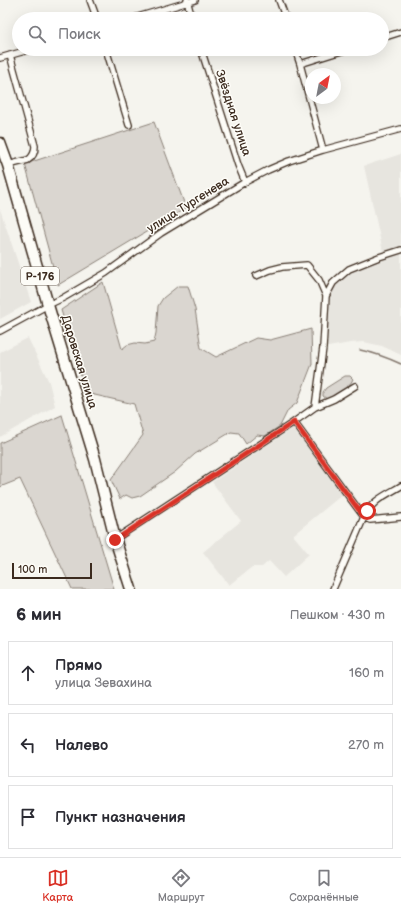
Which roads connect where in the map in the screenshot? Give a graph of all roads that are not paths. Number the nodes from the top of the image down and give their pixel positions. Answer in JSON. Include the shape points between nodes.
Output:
{"nodes":[{"id":1,"x":90,"y":0,"type":"edge"},
{"id":2,"x":195,"y":0,"type":"edge"},
{"id":3,"x":279,"y":0,"type":"edge"},
{"id":4,"x":187,"y":1,"type":"edge"},
{"id":5,"x":94,"y":12,"type":"edge"},
{"id":6,"x":153,"y":12,"type":"edge"},
{"id":7,"x":190,"y":12,"type":"edge"},
{"id":8,"x":283,"y":12,"type":"edge"},
{"id":9,"x":401,"y":32,"type":"edge"},
{"id":10,"x":389,"y":36,"type":"edge"},
{"id":11,"x":10,"y":55,"type":"joint"},
{"id":12,"x":108,"y":56,"type":"edge"},
{"id":13,"x":203,"y":56,"type":"edge"},
{"id":14,"x":297,"y":56,"type":"edge"},
{"id":15,"x":326,"y":56,"type":"edge"},
{"id":16,"x":0,"y":58,"type":"edge"},
{"id":17,"x":300,"y":64,"type":"junction"},
{"id":18,"x":129,"y":125,"type":"dead end"},
{"id":19,"x":401,"y":129,"type":"edge"},
{"id":20,"x":0,"y":142,"type":"edge"},
{"id":21,"x":322,"y":150,"type":"junction"},
{"id":22,"x":8,"y":165,"type":"junction"},
{"id":23,"x":245,"y":182,"type":"junction"},
{"id":24,"x":401,"y":250,"type":"edge"},
{"id":25,"x":256,"y":276,"type":"dead end"},
{"id":26,"x":326,"y":296,"type":"junction"},
{"id":27,"x":48,"y":305,"type":"junction"},
{"id":28,"x":0,"y":330,"type":"edge"},
{"id":29,"x":355,"y":386,"type":"dead end"},
{"id":30,"x":315,"y":407,"type":"junction"},
{"id":31,"x":294,"y":422,"type":"junction"},
{"id":32,"x":401,"y":486,"type":"edge"},
{"id":33,"x":364,"y":517,"type":"junction"},
{"id":34,"x":401,"y":517,"type":"edge"},
{"id":35,"x":115,"y":540,"type":"junction"},
{"id":36,"x":131,"y":589,"type":"edge"},
{"id":37,"x":333,"y":589,"type":"edge"}],
"edges":[{"from":1,"to":5,"type":"street"},
{"from":2,"to":4,"type":"street"},
{"from":3,"to":8,"type":"street"},
{"from":4,"to":6,"type":"street"},
{"from":4,"to":7,"type":"street"},
{"from":9,"to":10,"type":"street"},
{"from":11,"to":16,"type":"street"},
{"from":11,"to":22,"type":"street","via":[[35,150],[28,160]]},
{"from":12,"to":18,"type":"street"},
{"from":13,"to":23,"type":"street","name":"Звёздная улица"},
{"from":14,"to":17,"type":"street"},
{"from":15,"to":17,"type":"street"},
{"from":17,"to":21,"type":"street"},
{"from":19,"to":21,"type":"street","name":"улица Тургенева"},
{"from":20,"to":22,"type":"highway","name":"Даровская улица","number":"Р-176"},
{"from":21,"to":23,"type":"street","name":"улица Тургенева","via":[[289,161]]},
{"from":22,"to":27,"type":"highway","name":"Даровская улица","number":"Р-176"},
{"from":23,"to":27,"type":"street","name":"улица Тургенева","via":[[161,233],[106,273]]},
{"from":24,"to":26,"type":"street","via":[[349,269],[333,283]]},
{"from":25,"to":26,"type":"street","via":[[282,267],[307,265],[319,280]]},
{"from":26,"to":30,"type":"street","via":[[323,348]]},
{"from":27,"to":28,"type":"street","name":"улица Тургенева"},
{"from":27,"to":35,"type":"highway","name":"Даровская улица","number":"Р-176","via":[[95,459]]},
{"from":29,"to":30,"type":"street","via":[[334,400]]},
{"from":30,"to":31,"type":"street"},
{"from":31,"to":33,"type":"street"},
{"from":31,"to":35,"type":"street"},
{"from":32,"to":33,"type":"street","via":[[376,500]]},
{"from":33,"to":34,"type":"street","via":[[370,520]]},
{"from":33,"to":37,"type":"street"},
{"from":35,"to":36,"type":"highway","name":"Даровская улица","number":"Р-176"}]}
